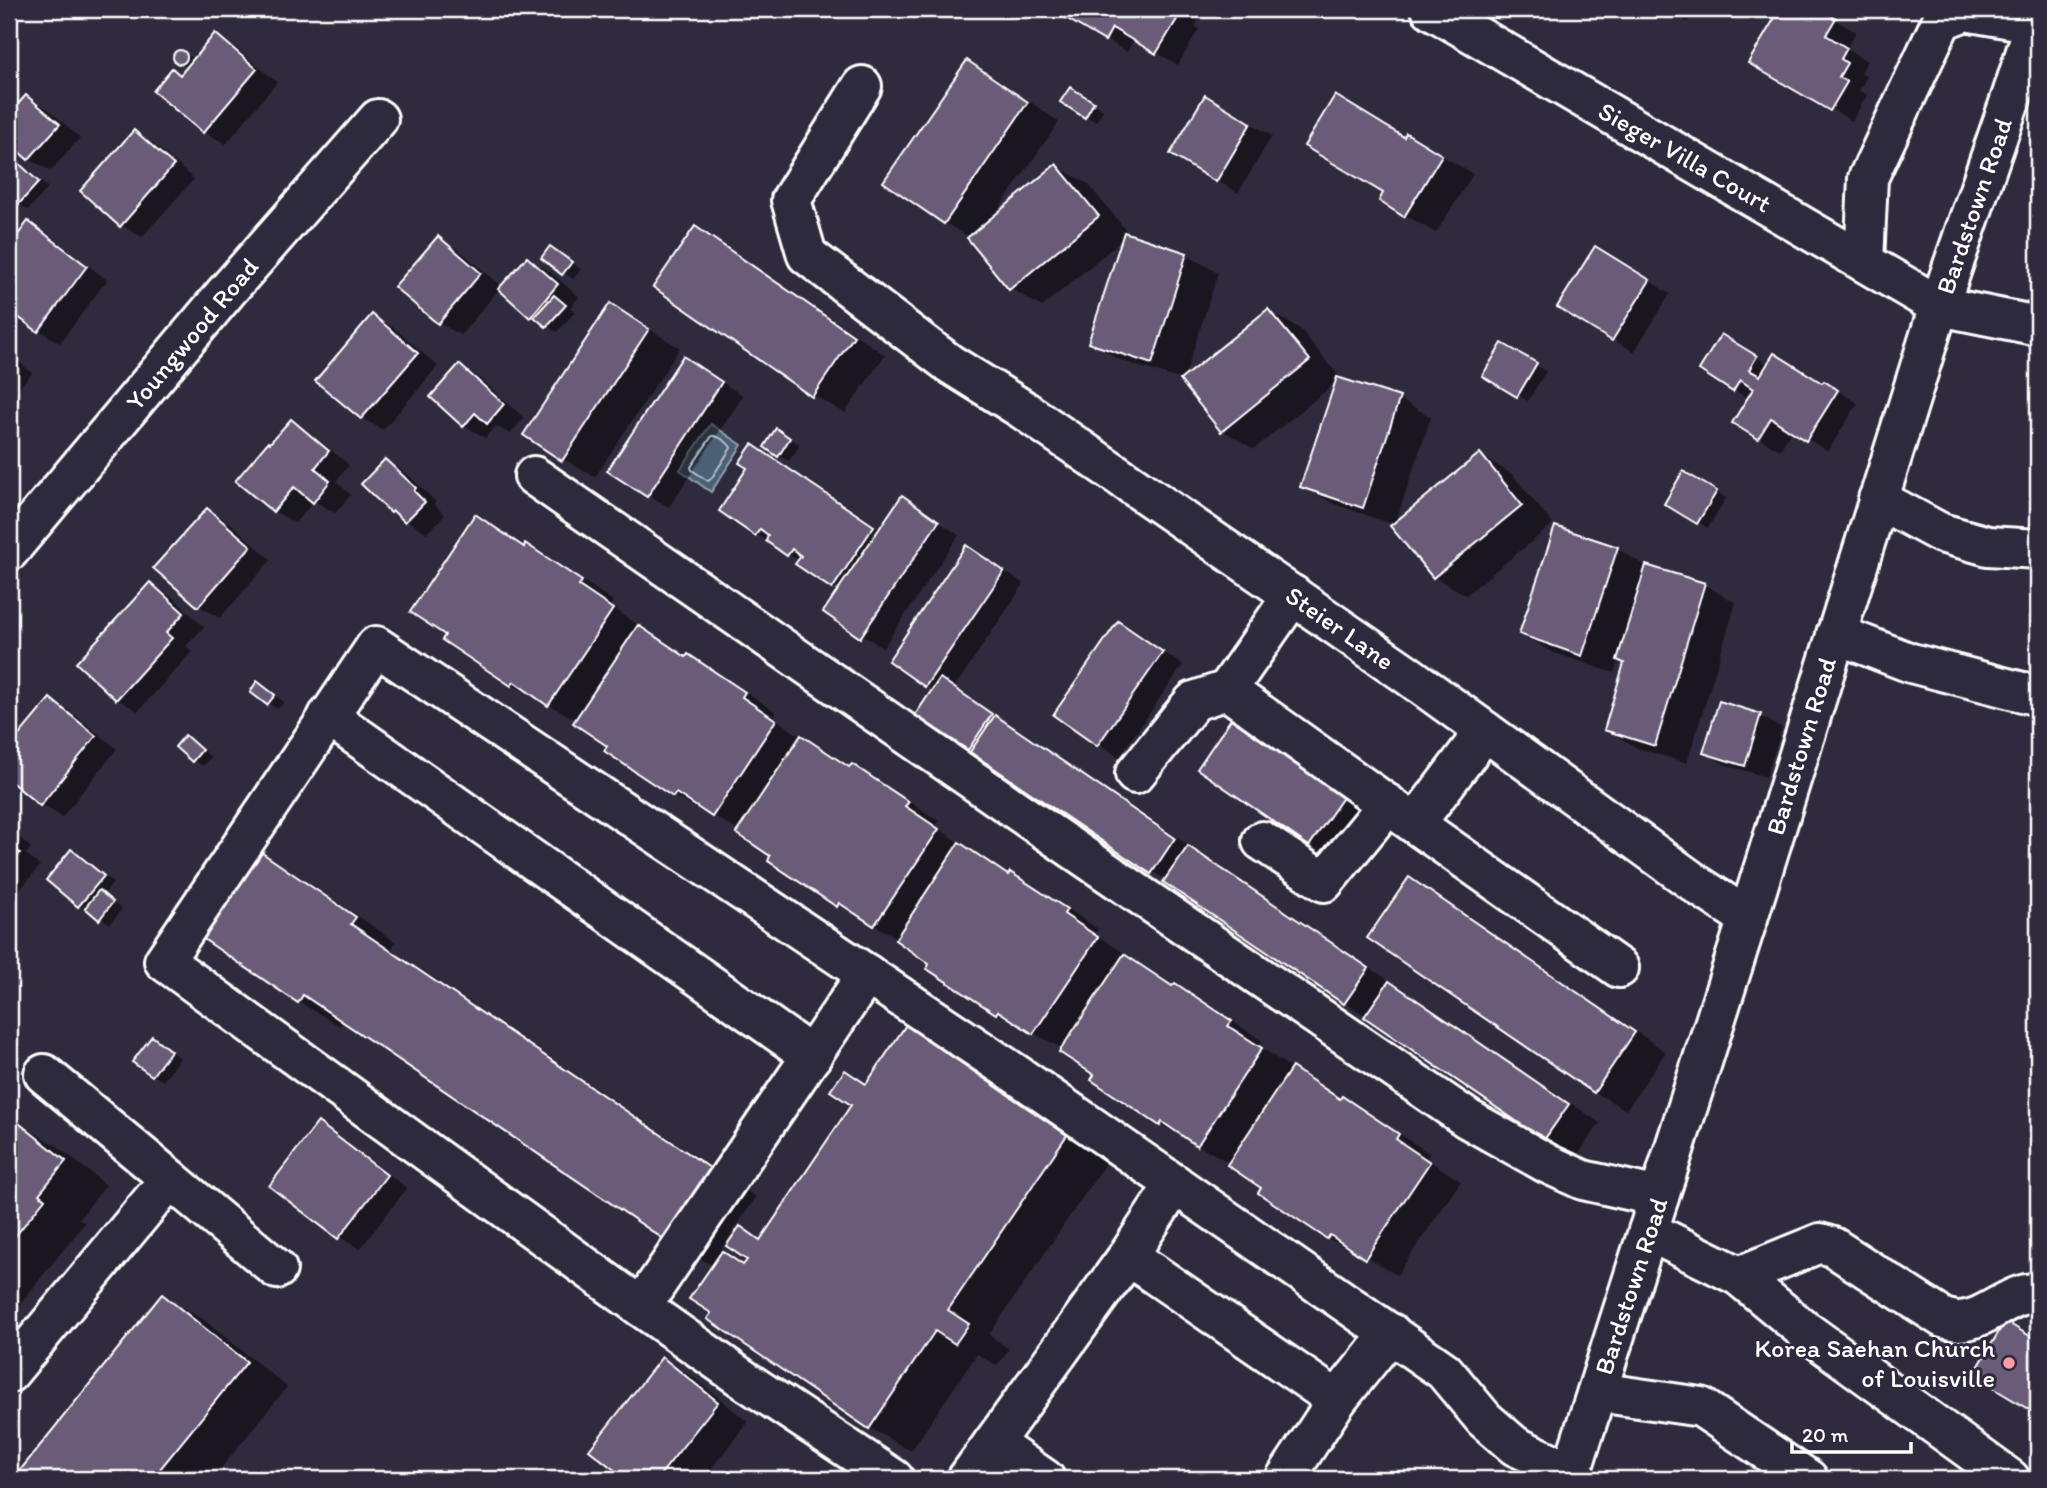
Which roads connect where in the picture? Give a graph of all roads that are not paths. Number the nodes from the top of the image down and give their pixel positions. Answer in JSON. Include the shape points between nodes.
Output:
{"nodes":[{"id":1,"x":1431,"y":9,"type":"edge"},
{"id":2,"x":2037,"y":18,"type":"edge"},
{"id":3,"x":862,"y":86,"type":"dead end"},
{"id":4,"x":378,"y":119,"type":"dead end"},
{"id":5,"x":1864,"y":262,"type":"junction"},
{"id":6,"x":1939,"y":306,"type":"junction"},
{"id":7,"x":2038,"y":326,"type":"edge"},
{"id":8,"x":534,"y":476,"type":"dead end"},
{"id":9,"x":1878,"y":499,"type":"junction"},
{"id":10,"x":2038,"y":549,"type":"edge"},
{"id":11,"x":9,"y":551,"type":"edge"},
{"id":12,"x":1293,"y":596,"type":"junction"},
{"id":13,"x":1836,"y":634,"type":"junction"},
{"id":14,"x":1227,"y":690,"type":"junction"},
{"id":15,"x":2038,"y":696,"type":"edge"},
{"id":16,"x":328,"y":716,"type":"junction"},
{"id":17,"x":1485,"y":731,"type":"junction"},
{"id":18,"x":1135,"y":774,"type":"dead end"},
{"id":19,"x":1401,"y":814,"type":"junction"},
{"id":20,"x":1262,"y":841,"type":"dead end"},
{"id":21,"x":1748,"y":918,"type":"junction"},
{"id":22,"x":1619,"y":968,"type":"dead end"},
{"id":23,"x":867,"y":974,"type":"junction"},
{"id":24,"x":811,"y":1056,"type":"junction"},
{"id":25,"x":44,"y":1074,"type":"dead end"},
{"id":26,"x":170,"y":1179,"type":"junction"},
{"id":27,"x":1175,"y":1184,"type":"junction"},
{"id":28,"x":1654,"y":1214,"type":"junction"},
{"id":29,"x":1128,"y":1256,"type":"junction"},
{"id":30,"x":277,"y":1269,"type":"dead end"},
{"id":31,"x":1739,"y":1276,"type":"junction"},
{"id":32,"x":2038,"y":1293,"type":"edge"},
{"id":33,"x":641,"y":1307,"type":"junction"},
{"id":34,"x":1391,"y":1333,"type":"junction"},
{"id":35,"x":9,"y":1373,"type":"edge"},
{"id":36,"x":1597,"y":1392,"type":"junction"},
{"id":37,"x":1336,"y":1400,"type":"junction"},
{"id":38,"x":993,"y":1443,"type":"junction"},
{"id":39,"x":1570,"y":1476,"type":"edge"},
{"id":40,"x":894,"y":1479,"type":"edge"},
{"id":41,"x":967,"y":1479,"type":"edge"},
{"id":42,"x":1045,"y":1479,"type":"edge"},
{"id":43,"x":1285,"y":1479,"type":"edge"},
{"id":44,"x":1808,"y":1479,"type":"edge"},
{"id":45,"x":2010,"y":1479,"type":"edge"}],
"edges":[{"from":1,"to":5,"type":"street","name":"Sieger Villa Court"},
{"from":2,"to":5,"type":"street","via":[[1965,11],[1942,20],[1868,178]]},
{"from":2,"to":6,"type":"street","name":"Bardstown Road"},
{"from":3,"to":12,"type":"street","name":"Steier Lane","via":[[790,200],[807,255],[950,364],[1022,408]]},
{"from":4,"to":11,"type":"street","name":"Youngwood Road"},
{"from":5,"to":6,"type":"street","name":"Sieger Villa Court"},
{"from":6,"to":7,"type":"street","name":"Sieger Villa Court"},
{"from":6,"to":9,"type":"street","name":"Bardstown Road"},
{"from":8,"to":28,"type":"street","via":[[1468,1119],[1548,1164]]},
{"from":9,"to":10,"type":"street","via":[[1941,533],[1988,546]]},
{"from":9,"to":13,"type":"street","name":"Bardstown Road"},
{"from":12,"to":14,"type":"street"},
{"from":12,"to":17,"type":"street","name":"Steier Lane"},
{"from":13,"to":15,"type":"street","via":[[1911,663]]},
{"from":13,"to":21,"type":"street","name":"Bardstown Road"},
{"from":14,"to":18,"type":"street","via":[[1194,701]]},
{"from":14,"to":19,"type":"street"},
{"from":16,"to":23,"type":"street","via":[[376,646]]},
{"from":16,"to":24,"type":"street"},
{"from":16,"to":33,"type":"street","via":[[164,961]]},
{"from":17,"to":19,"type":"street"},
{"from":17,"to":21,"type":"street","name":"Steier Lane"},
{"from":19,"to":20,"type":"street","via":[[1324,882]]},
{"from":19,"to":22,"type":"street"},
{"from":21,"to":28,"type":"street","name":"Bardstown Road"},
{"from":23,"to":24,"type":"street"},
{"from":23,"to":27,"type":"street"},
{"from":24,"to":33,"type":"street"},
{"from":25,"to":26,"type":"street"},
{"from":26,"to":30,"type":"street"},
{"from":26,"to":35,"type":"street"},
{"from":27,"to":29,"type":"street"},
{"from":27,"to":34,"type":"street"},
{"from":28,"to":31,"type":"street"},
{"from":28,"to":36,"type":"street","name":"Bardstown Road"},
{"from":29,"to":37,"type":"street"},
{"from":29,"to":38,"type":"street"},
{"from":31,"to":32,"type":"street","via":[[1820,1243],[1943,1318],[1973,1318],[2014,1298]]},
{"from":31,"to":45,"type":"street","via":[[1803,1329]]},
{"from":33,"to":40,"type":"street"},
{"from":34,"to":37,"type":"street"},
{"from":34,"to":39,"type":"street","via":[[1444,1371],[1484,1419],[1516,1446]]},
{"from":36,"to":39,"type":"street","name":"Bardstown Road"},
{"from":36,"to":44,"type":"street","via":[[1701,1407]]},
{"from":37,"to":43,"type":"street"},
{"from":38,"to":41,"type":"street"},
{"from":38,"to":42,"type":"street"}]}
